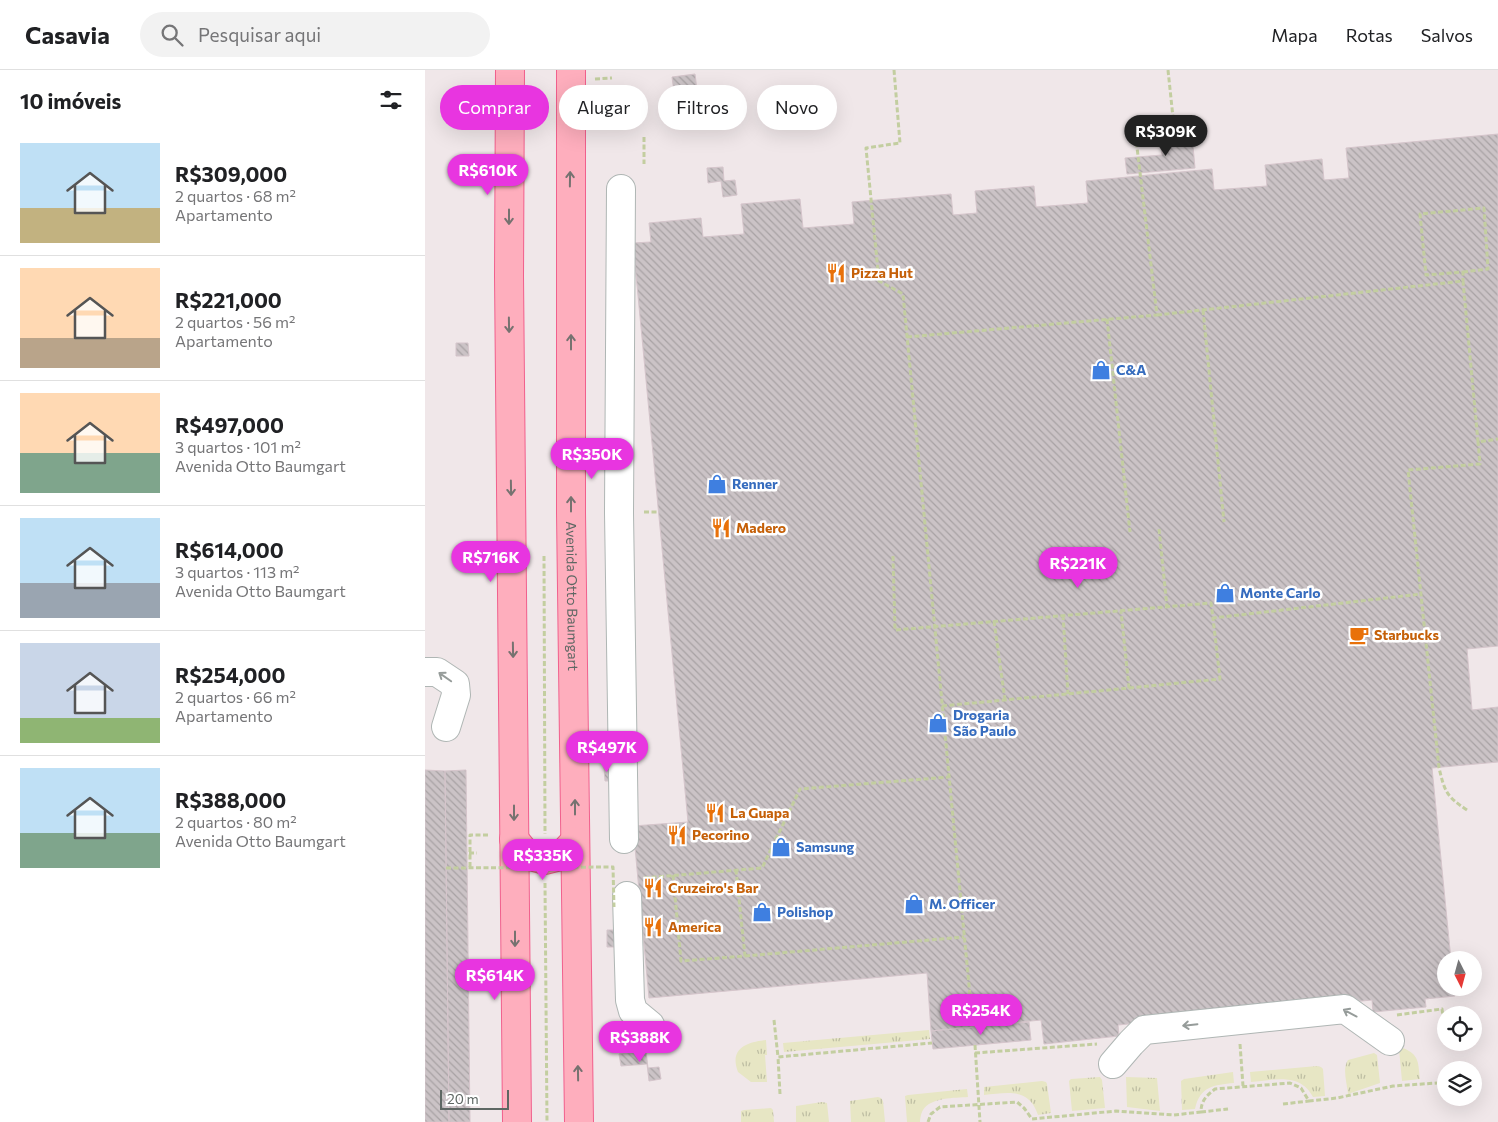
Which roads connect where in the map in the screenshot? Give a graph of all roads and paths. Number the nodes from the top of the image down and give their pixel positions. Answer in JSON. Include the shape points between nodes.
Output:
{"nodes":[{"id":1,"x":510,"y":70,"type":"edge"},
{"id":2,"x":571,"y":70,"type":"edge"},
{"id":3,"x":894,"y":70,"type":"edge"},
{"id":4,"x":1168,"y":70,"type":"edge"},
{"id":5,"x":1175,"y":136,"type":"dead end"},
{"id":6,"x":644,"y":137,"type":"dead end"},
{"id":7,"x":1136,"y":139,"type":"dead end"},
{"id":8,"x":644,"y":164,"type":"dead end"},
{"id":9,"x":621,"y":189,"type":"dead end"},
{"id":10,"x":1463,"y":272,"type":"junction"},
{"id":11,"x":1463,"y":281,"type":"junction"},
{"id":12,"x":1203,"y":310,"type":"junction"},
{"id":13,"x":1157,"y":315,"type":"junction"},
{"id":14,"x":1107,"y":319,"type":"junction"},
{"id":15,"x":907,"y":337,"type":"junction"},
{"id":16,"x":1498,"y":439,"type":"edge"},
{"id":17,"x":1478,"y":442,"type":"junction"},
{"id":18,"x":1223,"y":522,"type":"dead end"},
{"id":19,"x":1159,"y":528,"type":"dead end"},
{"id":20,"x":1130,"y":532,"type":"dead end"},
{"id":21,"x":893,"y":556,"type":"dead end"},
{"id":22,"x":1421,"y":594,"type":"junction"},
{"id":23,"x":1167,"y":607,"type":"junction"},
{"id":24,"x":1121,"y":610,"type":"junction"},
{"id":25,"x":1063,"y":615,"type":"junction"},
{"id":26,"x":1213,"y":618,"type":"junction"},
{"id":27,"x":995,"y":621,"type":"junction"},
{"id":28,"x":935,"y":626,"type":"junction"},
{"id":29,"x":425,"y":672,"type":"edge"},
{"id":30,"x":1129,"y":688,"type":"junction"},
{"id":31,"x":1068,"y":694,"type":"junction"},
{"id":32,"x":1005,"y":700,"type":"junction"},
{"id":33,"x":942,"y":706,"type":"junction"},
{"id":34,"x":446,"y":727,"type":"dead end"},
{"id":35,"x":949,"y":777,"type":"junction"},
{"id":36,"x":1467,"y":810,"type":"dead end"},
{"id":37,"x":624,"y":839,"type":"dead end"},
{"id":38,"x":502,"y":841,"type":"junction"},
{"id":39,"x":575,"y":841,"type":"junction"},
{"id":40,"x":469,"y":853,"type":"junction"},
{"id":41,"x":477,"y":853,"type":"dead end"},
{"id":42,"x":469,"y":867,"type":"junction"},
{"id":43,"x":446,"y":868,"type":"dead end"},
{"id":44,"x":736,"y":870,"type":"junction"},
{"id":45,"x":673,"y":875,"type":"junction"},
{"id":46,"x":515,"y":890,"type":"junction"},
{"id":47,"x":575,"y":890,"type":"junction"},
{"id":48,"x":626,"y":894,"type":"junction"},
{"id":49,"x":964,"y":937,"type":"junction"},
{"id":50,"x":745,"y":956,"type":"junction"},
{"id":51,"x":774,"y":1020,"type":"dead end"},
{"id":52,"x":650,"y":1025,"type":"dead end"},
{"id":53,"x":973,"y":1027,"type":"dead end"},
{"id":54,"x":1390,"y":1040,"type":"dead end"},
{"id":55,"x":932,"y":1043,"type":"dead end"},
{"id":56,"x":1239,"y":1044,"type":"dead end"},
{"id":57,"x":975,"y":1045,"type":"dead end"},
{"id":58,"x":778,"y":1057,"type":"junction"},
{"id":59,"x":1113,"y":1064,"type":"dead end"},
{"id":60,"x":1437,"y":1083,"type":"dead end"},
{"id":61,"x":1243,"y":1086,"type":"junction"},
{"id":62,"x":780,"y":1094,"type":"dead end"},
{"id":63,"x":1309,"y":1101,"type":"junction"},
{"id":64,"x":1283,"y":1104,"type":"dead end"},
{"id":65,"x":978,"y":1105,"type":"junction"},
{"id":66,"x":1228,"y":1109,"type":"dead end"},
{"id":67,"x":1201,"y":1112,"type":"junction"},
{"id":68,"x":517,"y":1122,"type":"edge"},
{"id":69,"x":579,"y":1122,"type":"edge"},
{"id":70,"x":928,"y":1122,"type":"edge"},
{"id":71,"x":979,"y":1122,"type":"edge"}],
"edges":[{"from":1,"to":38,"type":"main road","one_way":true},
{"from":39,"to":2,"type":"main road","name":"Avenida Otto Baumgart","one_way":true},
{"from":3,"to":15,"type":"path","via":[[900,143],[866,148],[879,281],[903,294]]},
{"from":4,"to":5,"type":"path"},
{"from":6,"to":8,"type":"path"},
{"from":7,"to":13,"type":"path"},
{"from":9,"to":37,"type":"lane","via":[[619,513]]},
{"from":10,"to":10,"type":"path","via":[[1426,275],[1420,214],[1484,208],[1488,269]]},
{"from":10,"to":11,"type":"path"},
{"from":11,"to":12,"type":"path"},
{"from":11,"to":17,"type":"path"},
{"from":12,"to":13,"type":"path"},
{"from":12,"to":18,"type":"path"},
{"from":13,"to":14,"type":"path"},
{"from":14,"to":15,"type":"path"},
{"from":14,"to":20,"type":"path"},
{"from":15,"to":28,"type":"path"},
{"from":16,"to":17,"type":"path"},
{"from":17,"to":22,"type":"path","via":[[1480,464],[1408,470]]},
{"from":19,"to":23,"type":"path"},
{"from":21,"to":28,"type":"path","via":[[895,630]]},
{"from":22,"to":26,"type":"path"},
{"from":22,"to":36,"type":"path","via":[[1443,788],[1450,799]]},
{"from":23,"to":24,"type":"path"},
{"from":23,"to":26,"type":"path","via":[[1211,603]]},
{"from":24,"to":25,"type":"path"},
{"from":24,"to":30,"type":"path"},
{"from":25,"to":27,"type":"path"},
{"from":25,"to":31,"type":"path"},
{"from":26,"to":30,"type":"path","via":[[1220,679]]},
{"from":27,"to":28,"type":"path"},
{"from":27,"to":32,"type":"path"},
{"from":28,"to":33,"type":"path"},
{"from":34,"to":29,"type":"lane","one_way":true,"via":[[456,695],[455,684],[437,672]]},
{"from":30,"to":31,"type":"path"},
{"from":31,"to":32,"type":"path"},
{"from":32,"to":33,"type":"path"},
{"from":33,"to":35,"type":"path"},
{"from":35,"to":44,"type":"path","via":[[800,789],[762,868]]},
{"from":35,"to":49,"type":"path"},
{"from":38,"to":39,"type":"main road","via":[[527,855],[545,860],[561,856]]},
{"from":38,"to":40,"type":"path","via":[[490,835],[470,835]]},
{"from":38,"to":46,"type":"main road"},
{"from":39,"to":47,"type":"main road","name":"Avenida Otto Baumgart"},
{"from":40,"to":41,"type":"path"},
{"from":40,"to":42,"type":"path"},
{"from":42,"to":43,"type":"path","bridge":true},
{"from":42,"to":48,"type":"path","bridge":true,"via":[[613,867]]},
{"from":44,"to":45,"type":"path"},
{"from":44,"to":50,"type":"path"},
{"from":45,"to":48,"type":"path"},
{"from":45,"to":50,"type":"path","via":[[681,961]]},
{"from":46,"to":47,"type":"main road","via":[[526,877],[545,872],[560,876]]},
{"from":46,"to":68,"type":"main road","one_way":true},
{"from":69,"to":47,"type":"main road","name":"Avenida Otto Baumgart","one_way":true},
{"from":48,"to":52,"type":"lane","via":[[630,1000],[633,1011]]},
{"from":49,"to":50,"type":"path"},
{"from":49,"to":53,"type":"path"},
{"from":51,"to":58,"type":"path"},
{"from":54,"to":59,"type":"lane","one_way":true,"via":[[1345,1009],[1145,1030]]},
{"from":55,"to":58,"type":"path"},
{"from":56,"to":61,"type":"path"},
{"from":57,"to":65,"type":"path"},
{"from":58,"to":62,"type":"path"},
{"from":60,"to":63,"type":"path","via":[[1393,1086]]},
{"from":61,"to":63,"type":"path","via":[[1290,1083],[1301,1088]]},
{"from":61,"to":67,"type":"path","via":[[1215,1089],[1201,1104]]},
{"from":63,"to":64,"type":"path"},
{"from":65,"to":67,"type":"path","via":[[1017,1102],[1032,1119],[1116,1111],[1174,1115]]},
{"from":65,"to":70,"type":"path","via":[[940,1107],[931,1114]]},
{"from":65,"to":71,"type":"path"},
{"from":66,"to":67,"type":"path"}]}
